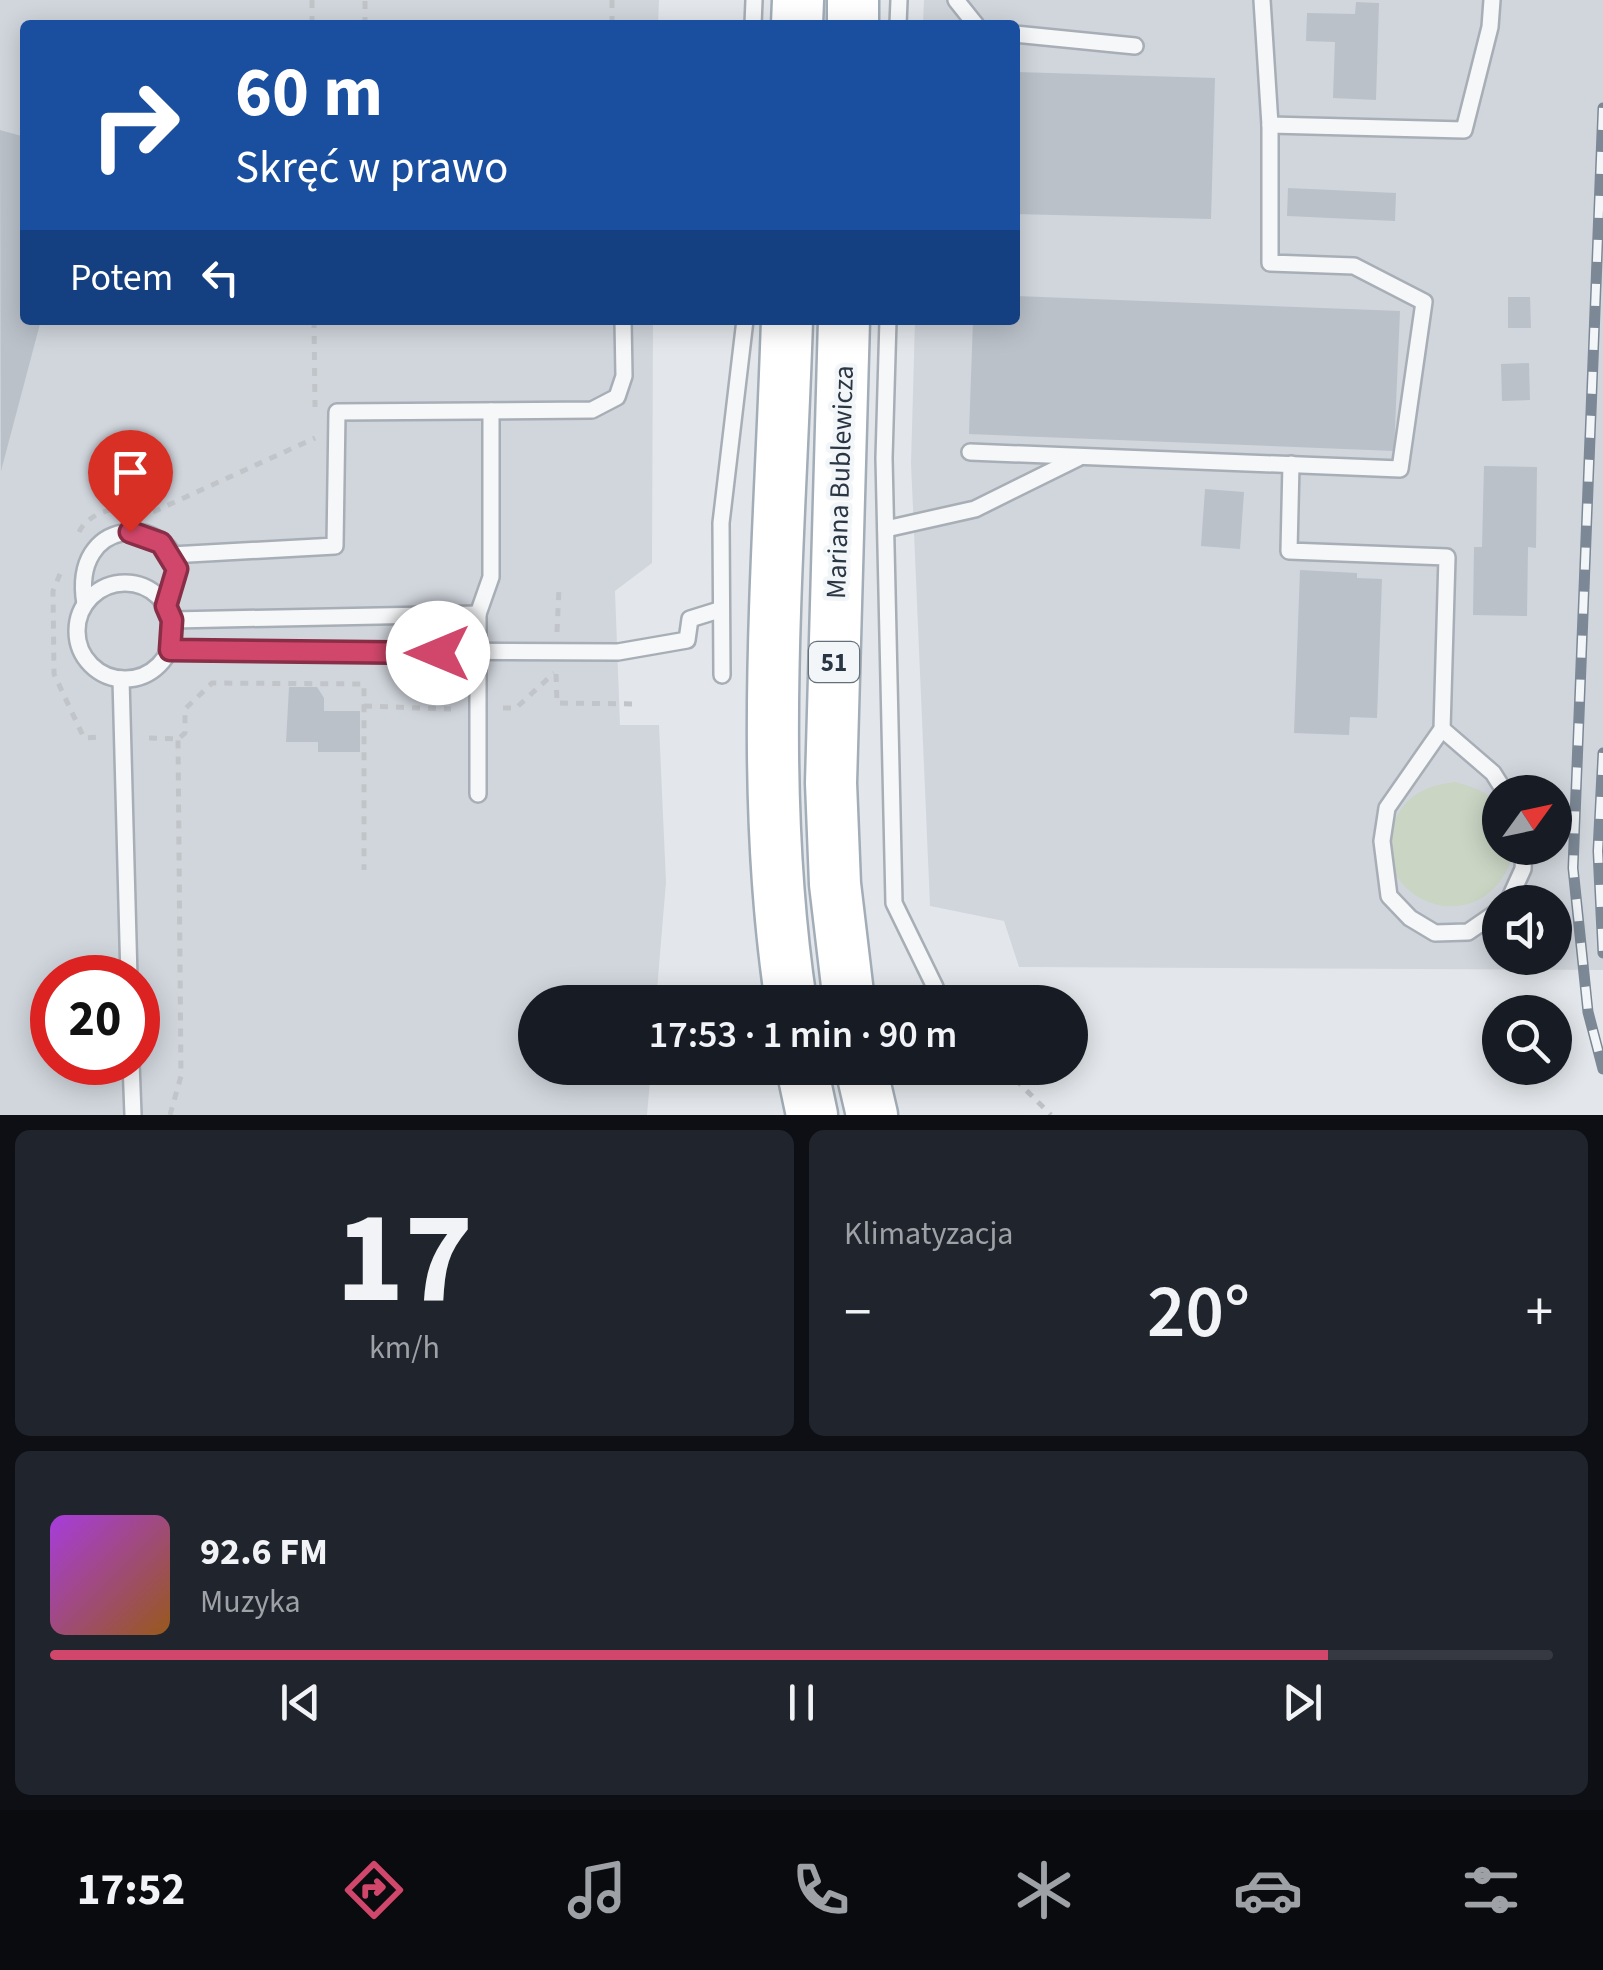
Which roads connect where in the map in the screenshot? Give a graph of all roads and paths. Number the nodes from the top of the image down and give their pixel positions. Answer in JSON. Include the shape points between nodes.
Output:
{"nodes":[{"id":1,"x":956,"y":0,"type":"edge"},
{"id":2,"x":1262,"y":0,"type":"edge"},
{"id":3,"x":1492,"y":0,"type":"edge"},
{"id":4,"x":972,"y":20,"type":"edge"},
{"id":5,"x":1020,"y":34,"type":"edge"},
{"id":6,"x":1135,"y":46,"type":"dead end"},
{"id":7,"x":1270,"y":125,"type":"junction"},
{"id":8,"x":623,"y":325,"type":"edge"},
{"id":9,"x":744,"y":325,"type":"edge"},
{"id":10,"x":788,"y":325,"type":"edge"},
{"id":11,"x":844,"y":325,"type":"edge"},
{"id":12,"x":888,"y":325,"type":"edge"},
{"id":13,"x":491,"y":411,"type":"junction"},
{"id":14,"x":970,"y":452,"type":"dead end"},
{"id":15,"x":1081,"y":456,"type":"junction"},
{"id":16,"x":1290,"y":464,"type":"junction"},
{"id":17,"x":886,"y":529,"type":"junction"},
{"id":18,"x":171,"y":554,"type":"junction"},
{"id":19,"x":558,"y":588,"type":"dead end"},
{"id":20,"x":85,"y":604,"type":"junction"},
{"id":21,"x":719,"y":610,"type":"junction"},
{"id":22,"x":169,"y":612,"type":"junction"},
{"id":23,"x":478,"y":614,"type":"junction"},
{"id":24,"x":556,"y":635,"type":"dead end"},
{"id":25,"x":170,"y":650,"type":"junction"},
{"id":26,"x":477,"y":653,"type":"junction"},
{"id":27,"x":722,"y":675,"type":"dead end"},
{"id":28,"x":121,"y":679,"type":"junction"},
{"id":29,"x":640,"y":704,"type":"dead end"},
{"id":30,"x":364,"y":706,"type":"junction"},
{"id":31,"x":452,"y":708,"type":"dead end"},
{"id":32,"x":504,"y":708,"type":"dead end"},
{"id":33,"x":1442,"y":729,"type":"junction"},
{"id":34,"x":150,"y":738,"type":"dead end"},
{"id":35,"x":178,"y":738,"type":"junction"},
{"id":36,"x":1494,"y":775,"type":"edge"},
{"id":37,"x":478,"y":794,"type":"dead end"},
{"id":38,"x":364,"y":870,"type":"dead end"},
{"id":39,"x":1482,"y":922,"type":"edge"},
{"id":40,"x":128,"y":955,"type":"edge"},
{"id":41,"x":788,"y":985,"type":"edge"},
{"id":42,"x":846,"y":985,"type":"edge"},
{"id":43,"x":934,"y":985,"type":"edge"},
{"id":44,"x":131,"y":1085,"type":"edge"},
{"id":45,"x":806,"y":1085,"type":"edge"},
{"id":46,"x":865,"y":1085,"type":"edge"},
{"id":47,"x":1021,"y":1085,"type":"edge"},
{"id":48,"x":132,"y":1115,"type":"edge"},
{"id":49,"x":170,"y":1115,"type":"edge"},
{"id":50,"x":812,"y":1115,"type":"edge"},
{"id":51,"x":872,"y":1115,"type":"edge"},
{"id":52,"x":1050,"y":1115,"type":"edge"}],
"edges":[{"from":1,"to":4,"type":"lane"},
{"from":2,"to":7,"type":"lane"},
{"from":3,"to":7,"type":"lane","via":[[1464,130]]},
{"from":5,"to":6,"type":"lane"},
{"from":7,"to":16,"type":"lane","via":[[1270,263],[1354,266],[1424,302],[1400,469]]},
{"from":8,"to":13,"type":"lane","via":[[624,376],[617,398],[592,410]]},
{"from":9,"to":21,"type":"lane","via":[[721,522]]},
{"from":10,"to":41,"type":"main road","name":"Mariana Bublewicza","number":"51","via":[[774,780]]},
{"from":11,"to":42,"type":"main road","name":"Mariana Bublewicza","number":"51","via":[[832,783]]},
{"from":12,"to":17,"type":"lane"},
{"from":13,"to":18,"type":"lane","via":[[338,412],[335,546]]},
{"from":13,"to":23,"type":"lane","via":[[491,577]]},
{"from":14,"to":15,"type":"lane"},
{"from":15,"to":16,"type":"lane"},
{"from":15,"to":17,"type":"lane","via":[[975,508]]},
{"from":16,"to":33,"type":"lane","via":[[1289,550],[1447,557]]},
{"from":17,"to":43,"type":"lane","via":[[894,902]]},
{"from":18,"to":20,"type":"lane","via":[[147,534],[99,542],[82,570]]},
{"from":18,"to":22,"type":"lane","via":[[177,569]]},
{"from":19,"to":24,"type":"path"},
{"from":20,"to":22,"type":"lane","via":[[96,592],[128,582],[156,594]]},
{"from":20,"to":28,"type":"lane","via":[[76,636],[81,652],[104,675]]},
{"from":21,"to":26,"type":"lane","via":[[690,618],[687,640],[645,649]]},
{"from":21,"to":27,"type":"lane"},
{"from":22,"to":23,"type":"lane"},
{"from":22,"to":25,"type":"lane"},
{"from":23,"to":26,"type":"lane"},
{"from":25,"to":26,"type":"lane"},
{"from":25,"to":28,"type":"lane","via":[[150,672]]},
{"from":26,"to":37,"type":"lane"},
{"from":28,"to":40,"type":"lane"},
{"from":29,"to":32,"type":"path","via":[[557,703],[556,671],[516,708]]},
{"from":30,"to":31,"type":"path"},
{"from":30,"to":35,"type":"path","via":[[364,684],[212,683],[185,709],[185,733]]},
{"from":30,"to":38,"type":"path"},
{"from":33,"to":36,"type":"lane"},
{"from":33,"to":39,"type":"lane","via":[[1388,808],[1382,841],[1389,896],[1435,933],[1468,932]]},
{"from":34,"to":35,"type":"path"},
{"from":35,"to":49,"type":"path","via":[[181,1076]]},
{"from":44,"to":48,"type":"lane"},
{"from":45,"to":50,"type":"main road"},
{"from":46,"to":51,"type":"main road"},
{"from":47,"to":52,"type":"path"}]}
